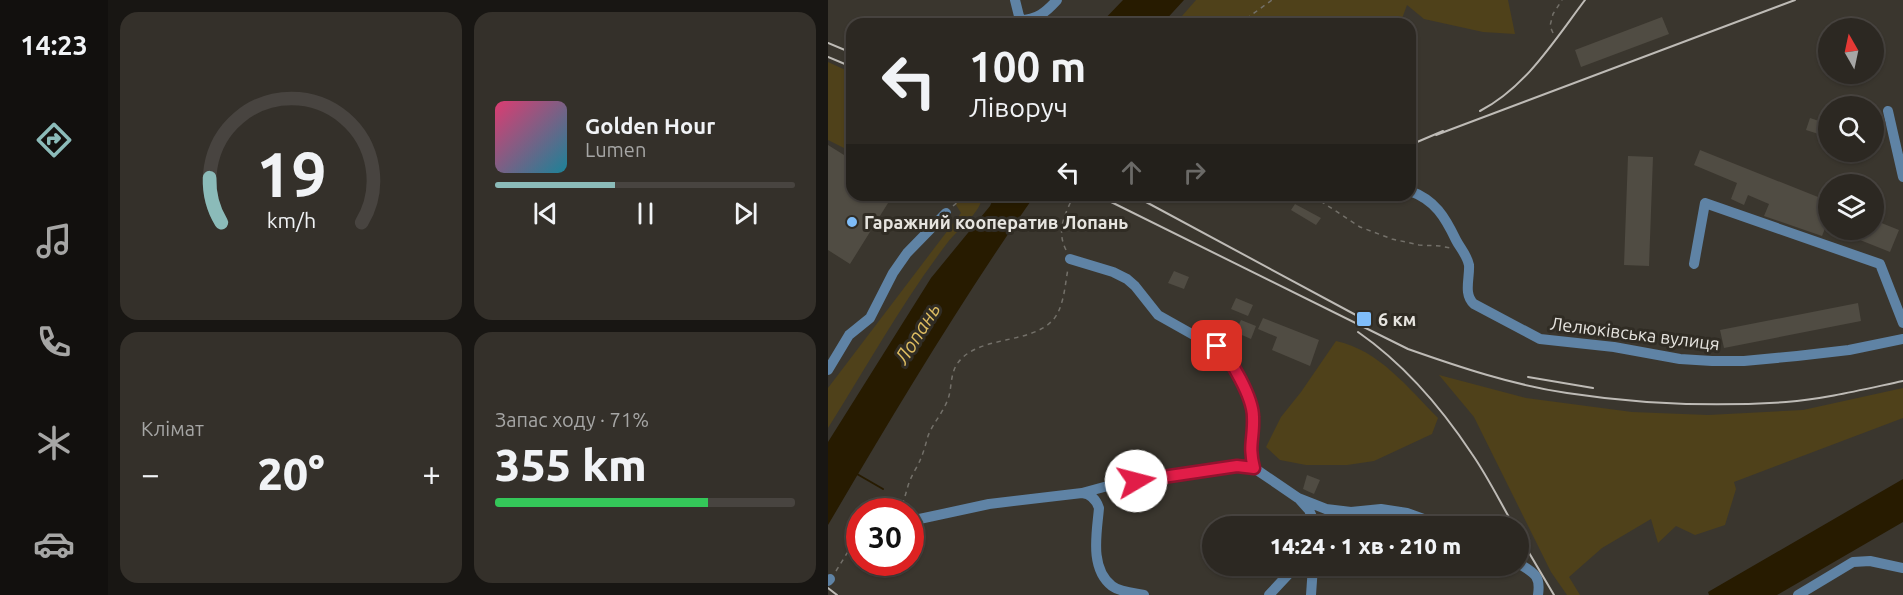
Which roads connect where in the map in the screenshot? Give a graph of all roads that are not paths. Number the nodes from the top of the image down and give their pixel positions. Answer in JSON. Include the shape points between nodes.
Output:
{"nodes":[{"id":1,"x":1015,"y":0,"type":"edge"},
{"id":2,"x":1057,"y":0,"type":"edge"},
{"id":3,"x":1018,"y":18,"type":"edge"},
{"id":4,"x":1035,"y":18,"type":"edge"},
{"id":5,"x":1888,"y":111,"type":"dead end"},
{"id":6,"x":1903,"y":177,"type":"edge"},
{"id":7,"x":1416,"y":193,"type":"edge"},
{"id":8,"x":946,"y":213,"type":"road end"},
{"id":9,"x":1071,"y":259,"type":"road end"},
{"id":10,"x":1694,"y":264,"type":"dead end"},
{"id":11,"x":1903,"y":323,"type":"edge"},
{"id":12,"x":1903,"y":339,"type":"edge"},
{"id":13,"x":828,"y":370,"type":"edge"},
{"id":14,"x":1254,"y":468,"type":"junction"},
{"id":15,"x":1082,"y":492,"type":"junction"},
{"id":16,"x":1298,"y":498,"type":"junction"},
{"id":17,"x":1351,"y":512,"type":"junction"},
{"id":18,"x":1312,"y":516,"type":"edge"},
{"id":19,"x":1346,"y":516,"type":"edge"},
{"id":20,"x":1415,"y":516,"type":"edge"},
{"id":21,"x":924,"y":518,"type":"edge"},
{"id":22,"x":1903,"y":568,"type":"edge"},
{"id":23,"x":1529,"y":570,"type":"edge"},
{"id":24,"x":1287,"y":576,"type":"edge"},
{"id":25,"x":1312,"y":576,"type":"edge"},
{"id":26,"x":1144,"y":595,"type":"edge"},
{"id":27,"x":1269,"y":595,"type":"edge"},
{"id":28,"x":1311,"y":595,"type":"edge"},
{"id":29,"x":1538,"y":595,"type":"edge"},
{"id":30,"x":1798,"y":595,"type":"edge"}],
"edges":[{"from":1,"to":3,"type":"street"},
{"from":2,"to":4,"type":"street"},
{"from":5,"to":6,"type":"street"},
{"from":7,"to":12,"type":"street","name":"Лелюківська вулиця","via":[[1442,213],[1463,250],[1468,262],[1469,300],[1540,339],[1712,361],[1818,354]]},
{"from":8,"to":13,"type":"street","via":[[907,253],[870,318],[849,335]]},
{"from":9,"to":14,"type":"street","via":[[1127,279],[1158,315],[1222,351],[1251,402],[1250,447]]},
{"from":10,"to":11,"type":"street","via":[[1705,204],[1880,264]]},
{"from":14,"to":15,"type":"street","via":[[1237,466]]},
{"from":14,"to":16,"type":"street"},
{"from":15,"to":21,"type":"street","via":[[989,504]]},
{"from":15,"to":26,"type":"street","via":[[1093,497],[1099,508],[1096,547],[1101,572],[1119,590]]},
{"from":16,"to":17,"type":"street","via":[[1326,509]]},
{"from":16,"to":18,"type":"street"},
{"from":17,"to":19,"type":"street"},
{"from":17,"to":20,"type":"street","via":[[1381,509]]},
{"from":22,"to":30,"type":"street","via":[[1870,561],[1853,562]]},
{"from":23,"to":29,"type":"street","via":[[1538,578]]},
{"from":24,"to":27,"type":"street"},
{"from":25,"to":28,"type":"street"}]}
